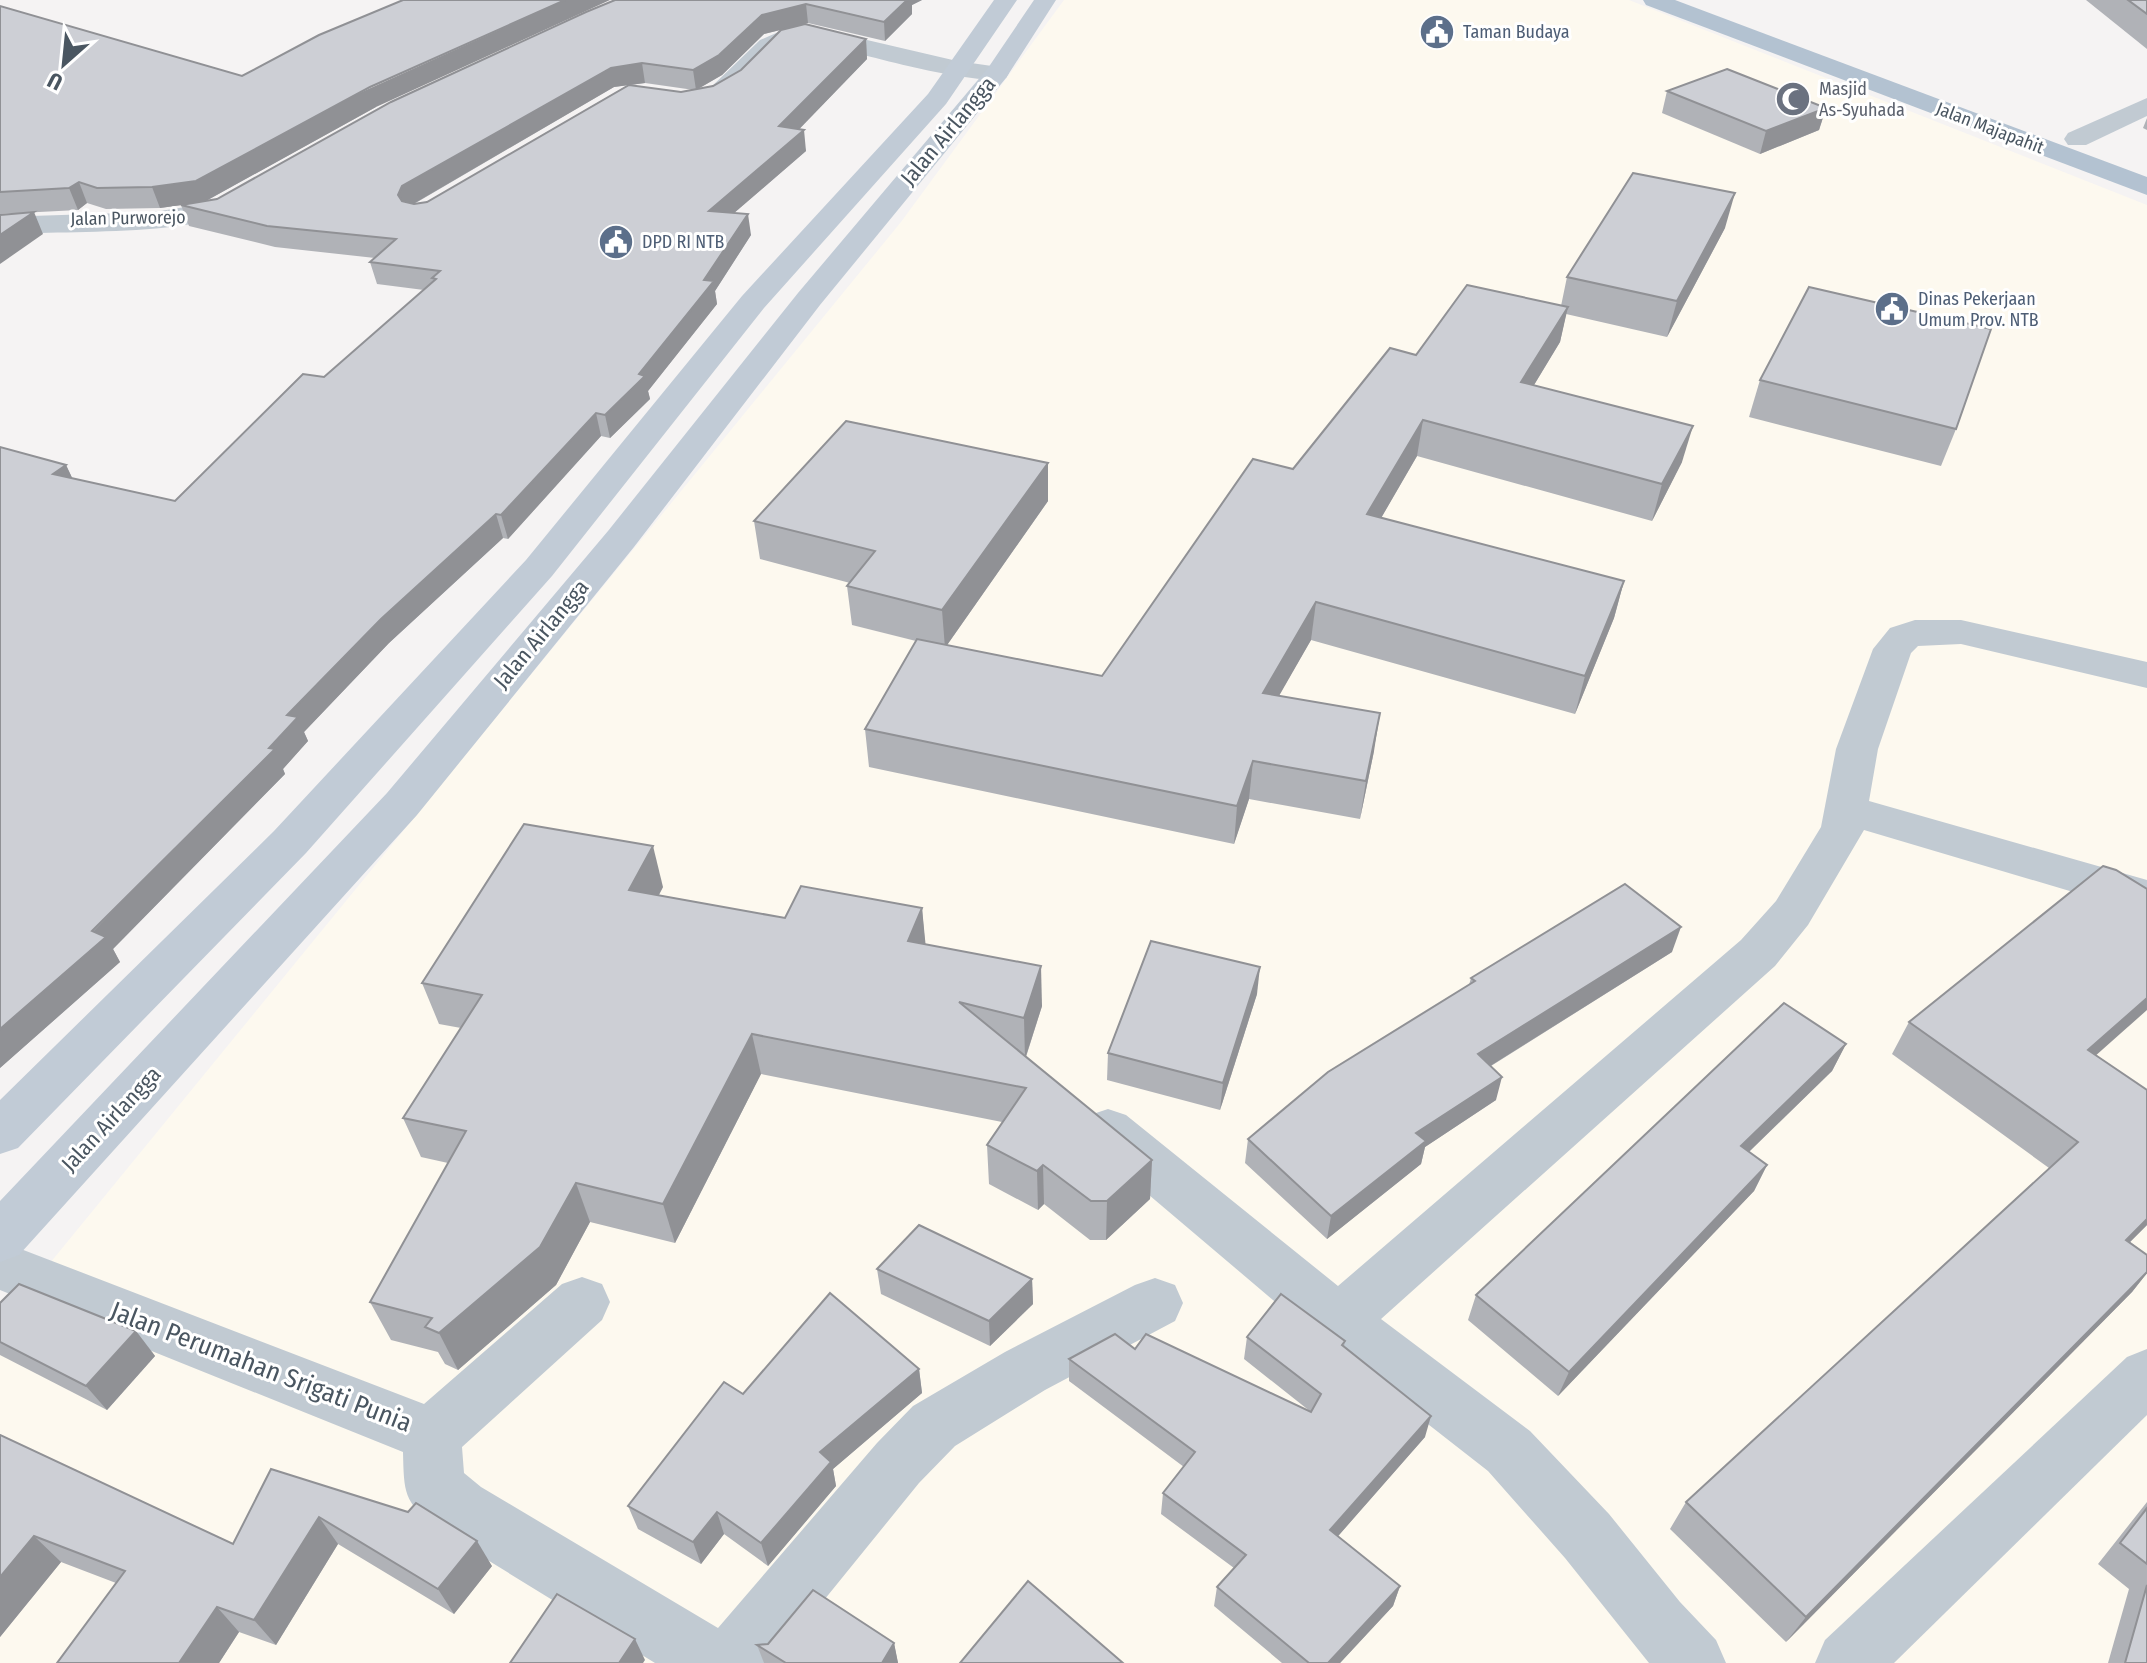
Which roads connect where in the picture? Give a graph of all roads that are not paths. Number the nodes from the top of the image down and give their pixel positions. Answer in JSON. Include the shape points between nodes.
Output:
{"nodes":[{"id":1,"x":1006,"y":0,"type":"edge"},
{"id":2,"x":1045,"y":0,"type":"edge"},
{"id":3,"x":1654,"y":0,"type":"edge"},
{"id":4,"x":1716,"y":0,"type":"edge"},
{"id":5,"x":957,"y":68,"type":"junction"},
{"id":6,"x":997,"y":73,"type":"junction"},
{"id":7,"x":699,"y":100,"type":"edge"},
{"id":8,"x":2147,"y":106,"type":"edge"},
{"id":9,"x":2077,"y":139,"type":"junction"},
{"id":10,"x":2147,"y":166,"type":"edge"},
{"id":11,"x":260,"y":187,"type":"edge"},
{"id":12,"x":2147,"y":187,"type":"edge"},
{"id":13,"x":0,"y":226,"type":"edge"},
{"id":14,"x":568,"y":532,"type":"junction"},
{"id":15,"x":621,"y":539,"type":"junction"},
{"id":16,"x":2147,"y":675,"type":"edge"},
{"id":17,"x":1846,"y":809,"type":"junction"},
{"id":18,"x":2147,"y":897,"type":"edge"},
{"id":19,"x":1108,"y":1130,"type":"edge"},
{"id":20,"x":0,"y":1133,"type":"edge"},
{"id":21,"x":9,"y":1215,"type":"edge"},
{"id":22,"x":0,"y":1265,"type":"edge"},
{"id":23,"x":582,"y":1302,"type":"dead end"},
{"id":24,"x":1155,"y":1303,"type":"dead end"},
{"id":25,"x":1339,"y":1321,"type":"junction"},
{"id":26,"x":2147,"y":1376,"type":"edge"},
{"id":27,"x":432,"y":1435,"type":"junction"},
{"id":28,"x":715,"y":1663,"type":"edge"},
{"id":29,"x":731,"y":1663,"type":"edge"},
{"id":30,"x":1693,"y":1663,"type":"edge"},
{"id":31,"x":1848,"y":1663,"type":"edge"}],
"edges":[{"from":1,"to":5,"type":"main road","name":"Jalan Airlangga"},
{"from":2,"to":6,"type":"main road","name":"Jalan Airlangga"},
{"from":3,"to":12,"type":"main road","name":"Jalan Majapahit"},
{"from":4,"to":9,"type":"main road","name":"Jalan Majapahit"},
{"from":5,"to":6,"type":"street"},
{"from":5,"to":7,"type":"street","via":[[790,33],[765,46],[726,87]]},
{"from":5,"to":14,"type":"main road","name":"Jalan Airlangga","via":[[937,99],[753,302]]},
{"from":6,"to":15,"type":"main road","name":"Jalan Airlangga","via":[[809,299]]},
{"from":8,"to":9,"type":"street"},
{"from":9,"to":10,"type":"main road","name":"Jalan Majapahit"},
{"from":11,"to":13,"type":"street","name":"Jalan Purworejo","via":[[213,212],[181,220],[38,220]]},
{"from":14,"to":15,"type":"main road"},
{"from":14,"to":20,"type":"main road","name":"Jalan Airlangga","via":[[290,842]]},
{"from":15,"to":21,"type":"main road","name":"Jalan Airlangga","via":[[402,804]]},
{"from":16,"to":17,"type":"street","via":[[1982,635],[1915,632],[1904,637],[1888,661],[1857,749]]},
{"from":17,"to":18,"type":"street"},
{"from":17,"to":25,"type":"street","via":[[1843,828],[1792,913],[1758,953]]},
{"from":19,"to":25,"type":"street"},
{"from":22,"to":27,"type":"street","name":"Jalan Perumahan Srigati Punia"},
{"from":23,"to":27,"type":"street"},
{"from":24,"to":29,"type":"street","via":[[934,1426]]},
{"from":25,"to":30,"type":"street","via":[[1509,1451]]},
{"from":26,"to":31,"type":"street"},
{"from":27,"to":28,"type":"street","name":"Jalan Perumahan Srigati Punia","via":[[434,1487],[459,1508]]}]}
